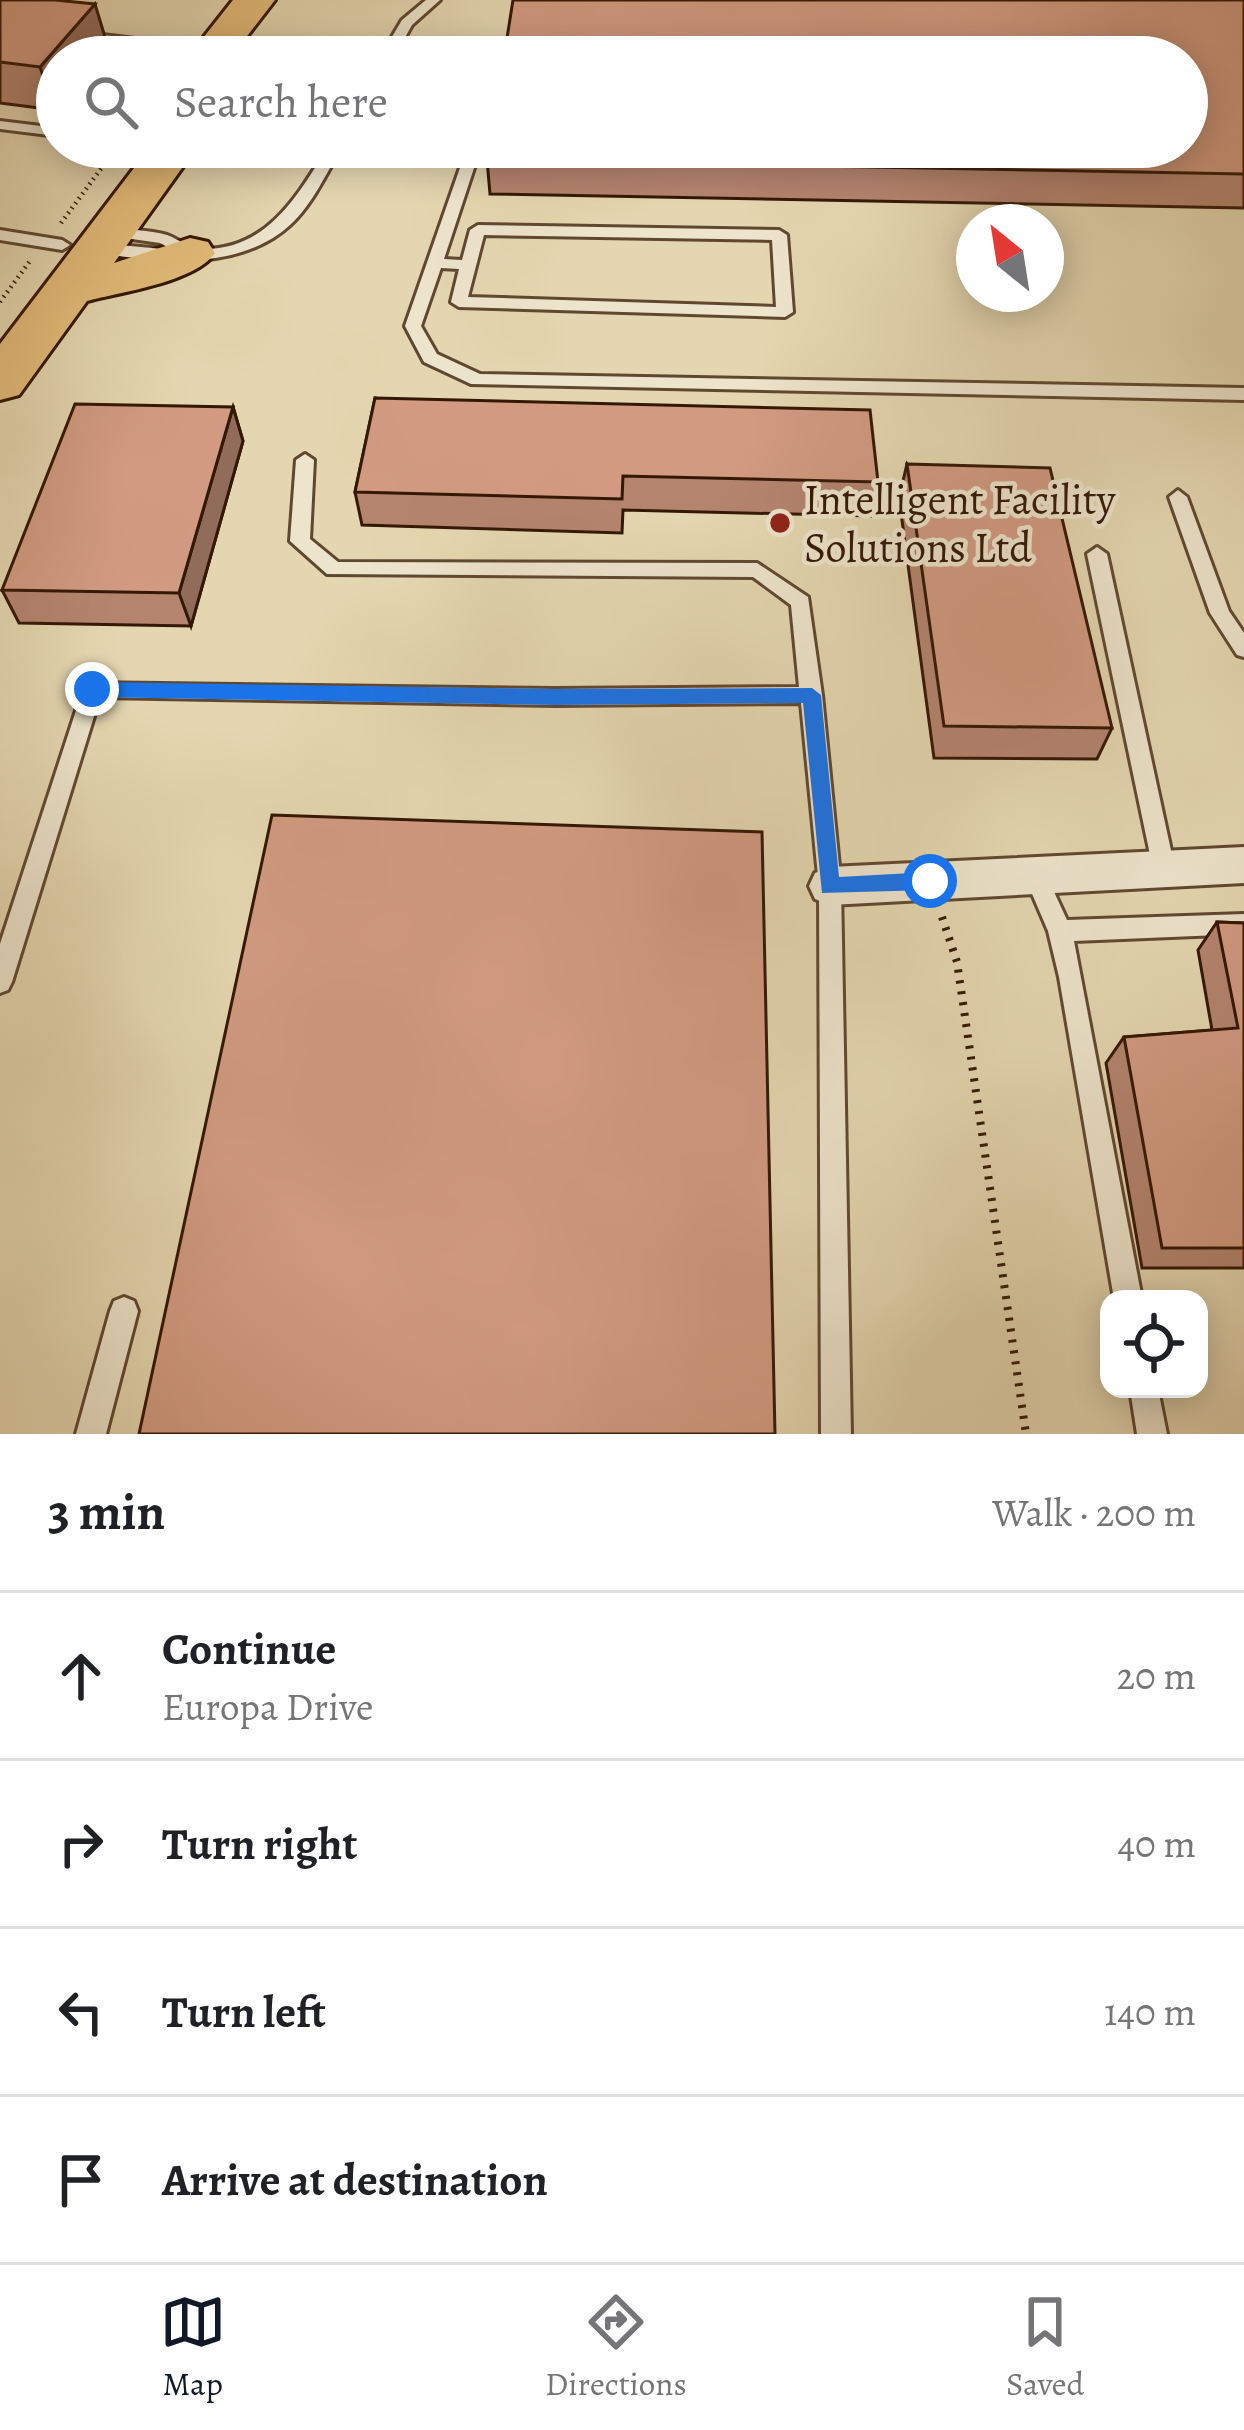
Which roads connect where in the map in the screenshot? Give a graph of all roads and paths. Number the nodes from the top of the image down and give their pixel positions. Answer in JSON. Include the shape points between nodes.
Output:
{"nodes":[{"id":1,"x":255,"y":0,"type":"edge"},
{"id":2,"x":284,"y":0,"type":"edge"},
{"id":3,"x":434,"y":0,"type":"edge"},
{"id":4,"x":53,"y":32,"type":"edge"},
{"id":5,"x":82,"y":36,"type":"edge"},
{"id":6,"x":236,"y":36,"type":"edge"},
{"id":7,"x":247,"y":36,"type":"edge"},
{"id":8,"x":399,"y":36,"type":"edge"},
{"id":9,"x":0,"y":125,"type":"edge"},
{"id":10,"x":36,"y":130,"type":"edge"},
{"id":11,"x":127,"y":168,"type":"edge"},
{"id":12,"x":155,"y":168,"type":"edge"},
{"id":13,"x":321,"y":168,"type":"edge"},
{"id":14,"x":467,"y":168,"type":"edge"},
{"id":15,"x":0,"y":235,"type":"edge"},
{"id":16,"x":83,"y":249,"type":"junction"},
{"id":17,"x":190,"y":254,"type":"junction"},
{"id":18,"x":434,"y":263,"type":"junction"},
{"id":19,"x":468,"y":265,"type":"junction"},
{"id":20,"x":0,"y":330,"type":"edge"},
{"id":21,"x":0,"y":382,"type":"edge"},
{"id":22,"x":1244,"y":394,"type":"edge"},
{"id":23,"x":305,"y":460,"type":"dead end"},
{"id":24,"x":1178,"y":496,"type":"dead end"},
{"id":25,"x":1097,"y":554,"type":"dead end"},
{"id":26,"x":1244,"y":649,"type":"edge"},
{"id":27,"x":812,"y":695,"type":"junction"},
{"id":28,"x":1244,"y":865,"type":"edge"},
{"id":29,"x":1164,"y":868,"type":"junction"},
{"id":30,"x":1035,"y":875,"type":"junction"},
{"id":31,"x":930,"y":881,"type":"junction"},
{"id":32,"x":830,"y":886,"type":"junction"},
{"id":33,"x":1244,"y":924,"type":"edge"},
{"id":34,"x":1060,"y":932,"type":"junction"},
{"id":35,"x":0,"y":982,"type":"edge"},
{"id":36,"x":1126,"y":1290,"type":"edge"},
{"id":37,"x":124,"y":1311,"type":"dead end"},
{"id":38,"x":1146,"y":1398,"type":"edge"},
{"id":39,"x":91,"y":1434,"type":"edge"},
{"id":40,"x":836,"y":1434,"type":"edge"},
{"id":41,"x":1026,"y":1434,"type":"edge"},
{"id":42,"x":1152,"y":1434,"type":"edge"}],
"edges":[{"from":1,"to":6,"type":"highway"},
{"from":2,"to":7,"type":"highway"},
{"from":3,"to":8,"type":"lane"},
{"from":4,"to":5,"type":"lane"},
{"from":9,"to":10,"type":"lane"},
{"from":11,"to":16,"type":"highway"},
{"from":12,"to":16,"type":"highway"},
{"from":13,"to":17,"type":"lane","via":[[284,223],[227,251]]},
{"from":14,"to":18,"type":"lane"},
{"from":15,"to":16,"type":"lane"},
{"from":16,"to":17,"type":"lane","via":[[164,239]]},
{"from":16,"to":17,"type":"highway","via":[[143,272]]},
{"from":16,"to":20,"type":"highway"},
{"from":16,"to":21,"type":"highway"},
{"from":18,"to":19,"type":"lane"},
{"from":18,"to":22,"type":"lane","via":[[413,326],[430,358],[477,380]]},
{"from":19,"to":19,"type":"lane","via":[[478,230],[779,235],[785,312],[459,302]]},
{"from":23,"to":27,"type":"lane","via":[[301,541],[334,569],[758,570],[801,602]]},
{"from":24,"to":26,"type":"lane","via":[[1220,614]]},
{"from":25,"to":29,"type":"lane"},
{"from":27,"to":32,"type":"lane"},
{"from":27,"to":35,"type":"lane","via":[[92,689]]},
{"from":28,"to":29,"type":"street"},
{"from":29,"to":30,"type":"street"},
{"from":30,"to":31,"type":"street"},
{"from":30,"to":34,"type":"lane"},
{"from":31,"to":32,"type":"street"},
{"from":31,"to":41,"type":"path","via":[[957,962]]},
{"from":32,"to":40,"type":"lane"},
{"from":33,"to":34,"type":"lane"},
{"from":34,"to":36,"type":"lane"},
{"from":37,"to":39,"type":"lane"},
{"from":38,"to":42,"type":"lane"}]}
